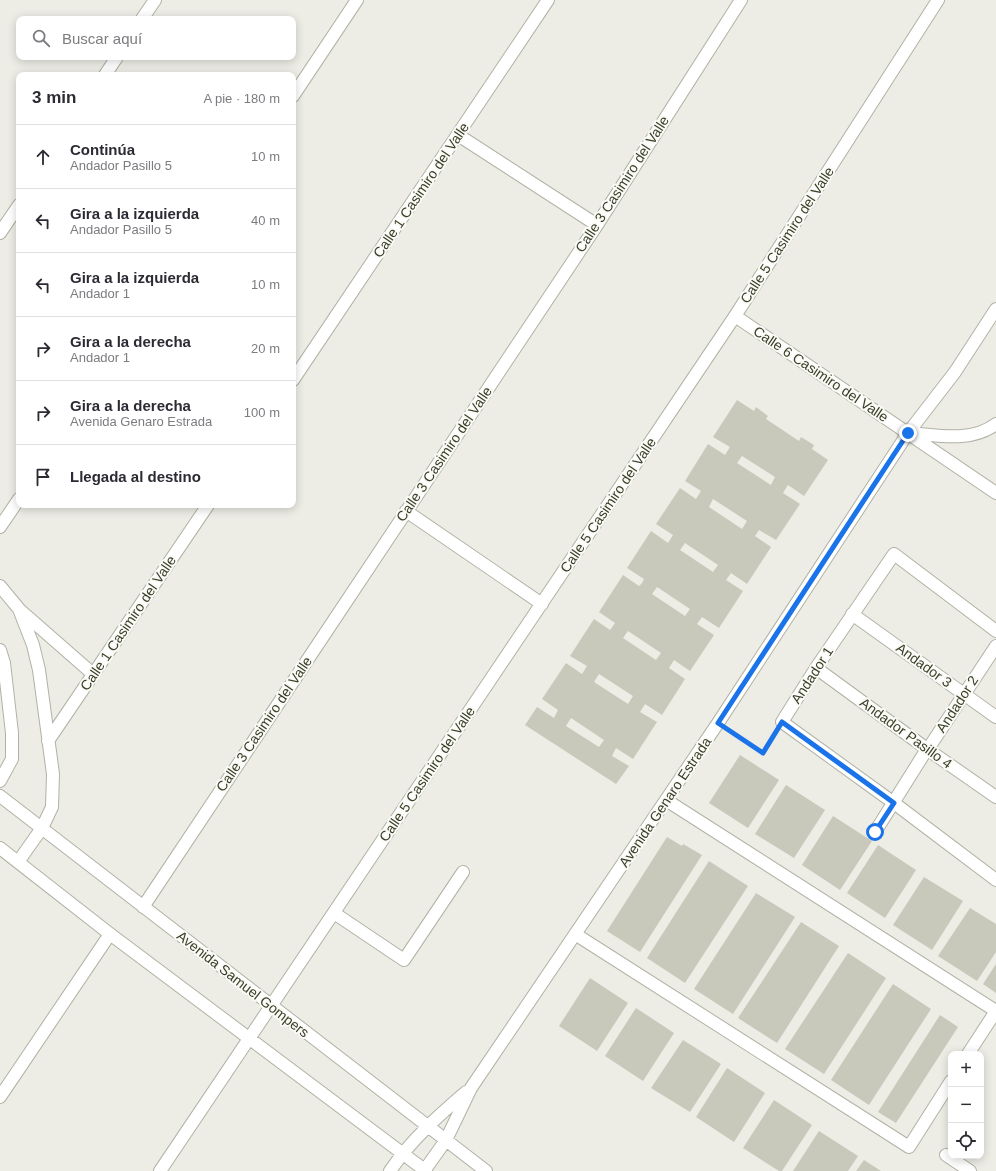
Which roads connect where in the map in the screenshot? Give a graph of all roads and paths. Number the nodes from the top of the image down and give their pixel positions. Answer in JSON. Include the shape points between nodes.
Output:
{"nodes":[{"id":1,"x":155,"y":0,"type":"edge"},
{"id":2,"x":358,"y":0,"type":"edge"},
{"id":3,"x":548,"y":0,"type":"edge"},
{"id":4,"x":741,"y":0,"type":"edge"},
{"id":5,"x":938,"y":0,"type":"edge"},
{"id":6,"x":144,"y":16,"type":"edge"},
{"id":7,"x":115,"y":60,"type":"edge"},
{"id":8,"x":107,"y":72,"type":"edge"},
{"id":9,"x":296,"y":92,"type":"edge"},
{"id":10,"x":458,"y":135,"type":"junction"},
{"id":11,"x":16,"y":209,"type":"edge"},
{"id":12,"x":597,"y":225,"type":"junction"},
{"id":13,"x":0,"y":233,"type":"edge"},
{"id":14,"x":996,"y":309,"type":"edge"},
{"id":15,"x":735,"y":316,"type":"junction"},
{"id":16,"x":296,"y":376,"type":"edge"},
{"id":17,"x":996,"y":424,"type":"edge"},
{"id":18,"x":908,"y":433,"type":"junction"},
{"id":19,"x":996,"y":493,"type":"edge"},
{"id":20,"x":16,"y":503,"type":"edge"},
{"id":21,"x":206,"y":508,"type":"edge"},
{"id":22,"x":406,"y":511,"type":"junction"},
{"id":23,"x":0,"y":527,"type":"edge"},
{"id":24,"x":0,"y":586,"type":"edge"},
{"id":25,"x":542,"y":604,"type":"junction"},
{"id":26,"x":19,"y":609,"type":"junction"},
{"id":27,"x":852,"y":614,"type":"junction"},
{"id":28,"x":996,"y":632,"type":"edge"},
{"id":29,"x":996,"y":646,"type":"edge"},
{"id":30,"x":0,"y":650,"type":"edge"},
{"id":31,"x":816,"y":668,"type":"junction"},
{"id":32,"x":93,"y":674,"type":"junction"},
{"id":33,"x":964,"y":694,"type":"junction"},
{"id":34,"x":996,"y":717,"type":"edge"},
{"id":35,"x":782,"y":722,"type":"junction"},
{"id":36,"x":718,"y":723,"type":"junction"},
{"id":37,"x":48,"y":741,"type":"junction"},
{"id":38,"x":927,"y":749,"type":"junction"},
{"id":39,"x":0,"y":781,"type":"edge"},
{"id":40,"x":0,"y":796,"type":"edge"},
{"id":41,"x":996,"y":797,"type":"edge"},
{"id":42,"x":666,"y":800,"type":"junction"},
{"id":43,"x":894,"y":803,"type":"junction"},
{"id":44,"x":42,"y":828,"type":"junction"},
{"id":45,"x":875,"y":832,"type":"dead end"},
{"id":46,"x":0,"y":848,"type":"edge"},
{"id":47,"x":18,"y":862,"type":"junction"},
{"id":48,"x":463,"y":872,"type":"dead end"},
{"id":49,"x":996,"y":880,"type":"edge"},
{"id":50,"x":143,"y":907,"type":"junction"},
{"id":51,"x":334,"y":913,"type":"junction"},
{"id":52,"x":110,"y":934,"type":"junction"},
{"id":53,"x":575,"y":934,"type":"junction"},
{"id":54,"x":272,"y":1006,"type":"junction"},
{"id":55,"x":249,"y":1038,"type":"junction"},
{"id":56,"x":970,"y":1051,"type":"edge"},
{"id":57,"x":948,"y":1086,"type":"edge"},
{"id":58,"x":470,"y":1088,"type":"junction"},
{"id":59,"x":0,"y":1097,"type":"edge"},
{"id":60,"x":427,"y":1126,"type":"junction"},
{"id":61,"x":446,"y":1140,"type":"junction"},
{"id":62,"x":402,"y":1153,"type":"junction"},
{"id":63,"x":946,"y":1155,"type":"dead end"},
{"id":64,"x":160,"y":1171,"type":"edge"},
{"id":65,"x":390,"y":1171,"type":"edge"},
{"id":66,"x":425,"y":1171,"type":"edge"},
{"id":67,"x":486,"y":1171,"type":"edge"},
{"id":68,"x":970,"y":1171,"type":"edge"}],
"edges":[{"from":1,"to":6,"type":"street"},
{"from":2,"to":9,"type":"street"},
{"from":3,"to":10,"type":"street","name":"Calle 1 Casimiro del Valle"},
{"from":4,"to":12,"type":"street","name":"Calle 3 Casimiro del Valle"},
{"from":5,"to":15,"type":"street","name":"Calle 5 Casimiro del Valle"},
{"from":7,"to":8,"type":"street"},
{"from":10,"to":12,"type":"street"},
{"from":10,"to":16,"type":"street","name":"Calle 1 Casimiro del Valle"},
{"from":11,"to":13,"type":"street"},
{"from":12,"to":22,"type":"street","name":"Calle 3 Casimiro del Valle"},
{"from":14,"to":18,"type":"street","name":"Avenida Genaro Estrada","via":[[955,372]]},
{"from":15,"to":18,"type":"street","name":"Calle 6 Casimiro del Valle"},
{"from":15,"to":25,"type":"street","name":"Calle 5 Casimiro del Valle"},
{"from":17,"to":18,"type":"street","via":[[980,434],[955,437]]},
{"from":18,"to":19,"type":"street","name":"Calle 6 Casimiro del Valle"},
{"from":18,"to":36,"type":"street","name":"Avenida Genaro Estrada"},
{"from":20,"to":23,"type":"street"},
{"from":21,"to":32,"type":"street","name":"Calle 1 Casimiro del Valle"},
{"from":22,"to":25,"type":"street"},
{"from":22,"to":50,"type":"street","name":"Calle 3 Casimiro del Valle"},
{"from":24,"to":26,"type":"street"},
{"from":25,"to":51,"type":"street","name":"Calle 5 Casimiro del Valle"},
{"from":26,"to":32,"type":"street"},
{"from":26,"to":37,"type":"street","via":[[33,645],[39,670]]},
{"from":27,"to":28,"type":"street","name":"Andador 1","via":[[894,554]]},
{"from":27,"to":31,"type":"street","name":"Andador 1"},
{"from":27,"to":33,"type":"street","name":"Andador 3"},
{"from":29,"to":33,"type":"street","name":"Andador 2"},
{"from":30,"to":39,"type":"street","via":[[4,662],[12,733],[12,759]]},
{"from":31,"to":35,"type":"street","name":"Andador 1"},
{"from":31,"to":38,"type":"street","name":"Andador Pasillo 4"},
{"from":32,"to":37,"type":"street","name":"Calle 1 Casimiro del Valle"},
{"from":33,"to":34,"type":"street","name":"Andador 3"},
{"from":33,"to":38,"type":"street","name":"Andador 2"},
{"from":35,"to":36,"type":"path","via":[[763,753]]},
{"from":35,"to":43,"type":"street"},
{"from":36,"to":42,"type":"street","name":"Avenida Genaro Estrada"},
{"from":37,"to":44,"type":"street","via":[[53,774],[52,807]]},
{"from":38,"to":41,"type":"street","name":"Andador Pasillo 4"},
{"from":38,"to":43,"type":"street","name":"Andador 2"},
{"from":40,"to":44,"type":"street","name":"Avenida Samuel Gompers"},
{"from":42,"to":53,"type":"street","name":"Avenida Genaro Estrada"},
{"from":42,"to":56,"type":"street","via":[[996,1011]]},
{"from":43,"to":45,"type":"street","name":"Andador 2"},
{"from":43,"to":49,"type":"street"},
{"from":44,"to":47,"type":"street"},
{"from":44,"to":50,"type":"street","name":"Avenida Samuel Gompers"},
{"from":46,"to":47,"type":"street"},
{"from":47,"to":52,"type":"street"},
{"from":48,"to":51,"type":"street","via":[[404,960]]},
{"from":50,"to":54,"type":"street","name":"Avenida Samuel Gompers"},
{"from":51,"to":54,"type":"street","name":"Calle 5 Casimiro del Valle"},
{"from":52,"to":55,"type":"street"},
{"from":52,"to":59,"type":"street"},
{"from":53,"to":57,"type":"street","via":[[909,1147]]},
{"from":53,"to":58,"type":"street","name":"Avenida Genaro Estrada"},
{"from":54,"to":55,"type":"street","name":"Calle 5 Casimiro del Valle"},
{"from":54,"to":60,"type":"street","name":"Avenida Samuel Gompers"},
{"from":55,"to":62,"type":"street"},
{"from":55,"to":64,"type":"street","name":"Calle 5 Casimiro del Valle"},
{"from":58,"to":60,"type":"street","name":"Avenida Genaro Estrada"},
{"from":58,"to":61,"type":"street","name":"Avenida Genaro Estrada"},
{"from":60,"to":61,"type":"street","name":"Avenida Samuel Gompers"},
{"from":60,"to":62,"type":"street","name":"Avenida Genaro Estrada"},
{"from":61,"to":66,"type":"street","name":"Avenida Genaro Estrada"},
{"from":61,"to":67,"type":"street","name":"Avenida Samuel Gompers"},
{"from":62,"to":65,"type":"street","name":"Avenida Genaro Estrada"},
{"from":62,"to":66,"type":"street"},
{"from":63,"to":68,"type":"street"}]}
